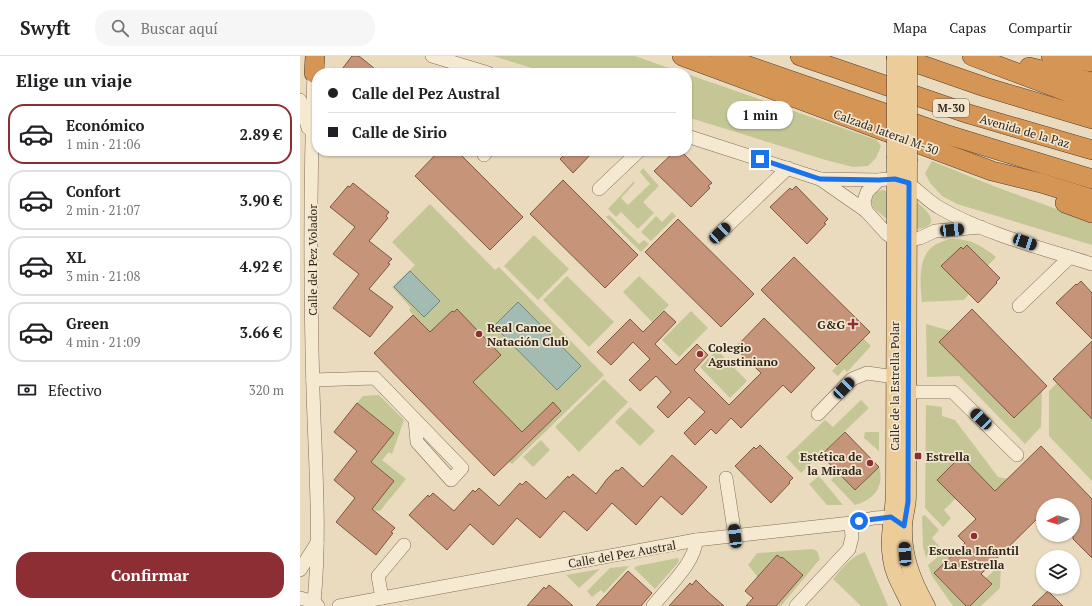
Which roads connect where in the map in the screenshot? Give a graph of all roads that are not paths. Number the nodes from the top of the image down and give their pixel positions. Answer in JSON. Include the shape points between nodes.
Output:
{"nodes":[{"id":1,"x":322,"y":56,"type":"edge"},
{"id":2,"x":432,"y":56,"type":"edge"},
{"id":3,"x":682,"y":56,"type":"edge"},
{"id":4,"x":720,"y":56,"type":"edge"},
{"id":5,"x":800,"y":56,"type":"edge"},
{"id":6,"x":895,"y":56,"type":"edge"},
{"id":7,"x":909,"y":56,"type":"edge"},
{"id":8,"x":972,"y":56,"type":"edge"},
{"id":9,"x":995,"y":56,"type":"edge"},
{"id":10,"x":1051,"y":56,"type":"edge"},
{"id":11,"x":1092,"y":62,"type":"edge"},
{"id":12,"x":314,"y":64,"type":"edge"},
{"id":13,"x":472,"y":68,"type":"edge"},
{"id":14,"x":1092,"y":82,"type":"edge"},
{"id":15,"x":300,"y":100,"type":"edge"},
{"id":16,"x":1092,"y":101,"type":"edge"},
{"id":17,"x":1092,"y":119,"type":"edge"},
{"id":18,"x":692,"y":138,"type":"edge"},
{"id":19,"x":312,"y":139,"type":"edge"},
{"id":20,"x":1092,"y":150,"type":"edge"},
{"id":21,"x":312,"y":156,"type":"edge"},
{"id":22,"x":634,"y":156,"type":"edge"},
{"id":23,"x":902,"y":159,"type":"junction"},
{"id":24,"x":788,"y":168,"type":"junction"},
{"id":25,"x":992,"y":171,"type":"junction"},
{"id":26,"x":820,"y":179,"type":"junction"},
{"id":27,"x":1092,"y":179,"type":"edge"},
{"id":28,"x":879,"y":180,"type":"junction"},
{"id":29,"x":902,"y":181,"type":"junction"},
{"id":30,"x":599,"y":189,"type":"dead end"},
{"id":31,"x":1092,"y":199,"type":"edge"},
{"id":32,"x":938,"y":208,"type":"junction"},
{"id":33,"x":866,"y":211,"type":"junction"},
{"id":34,"x":1092,"y":213,"type":"edge"},
{"id":35,"x":981,"y":227,"type":"junction"},
{"id":36,"x":934,"y":231,"type":"junction"},
{"id":37,"x":720,"y":233,"type":"dead end"},
{"id":38,"x":902,"y":239,"type":"junction"},
{"id":39,"x":1070,"y":257,"type":"junction"},
{"id":40,"x":1092,"y":264,"type":"edge"},
{"id":41,"x":1019,"y":306,"type":"dead end"},
{"id":42,"x":895,"y":377,"type":"junction"},
{"id":43,"x":313,"y":380,"type":"junction"},
{"id":44,"x":909,"y":392,"type":"junction"},
{"id":45,"x":818,"y":414,"type":"dead end"},
{"id":46,"x":416,"y":419,"type":"dead end"},
{"id":47,"x":1018,"y":455,"type":"dead end"},
{"id":48,"x":726,"y":478,"type":"dead end"},
{"id":49,"x":897,"y":521,"type":"junction"},
{"id":50,"x":851,"y":523,"type":"junction"},
{"id":51,"x":735,"y":536,"type":"junction"},
{"id":52,"x":696,"y":540,"type":"junction"},
{"id":53,"x":316,"y":543,"type":"junction"},
{"id":54,"x":404,"y":545,"type":"dead end"},
{"id":55,"x":300,"y":570,"type":"edge"},
{"id":56,"x":300,"y":598,"type":"edge"},
{"id":57,"x":382,"y":598,"type":"junction"},
{"id":58,"x":911,"y":603,"type":"edge"},
{"id":59,"x":316,"y":604,"type":"edge"},
{"id":60,"x":339,"y":606,"type":"edge"},
{"id":61,"x":653,"y":606,"type":"edge"},
{"id":62,"x":796,"y":606,"type":"edge"},
{"id":63,"x":927,"y":606,"type":"edge"}],
"edges":[{"from":1,"to":12,"type":"street"},
{"from":2,"to":13,"type":"street"},
{"from":3,"to":25,"type":"highway","name":"Calzada lateral M-30"},
{"from":4,"to":27,"type":"highway","via":[[945,134]]},
{"from":5,"to":20,"type":"highway","name":"Avenida de la Paz","number":"M-30","via":[[969,114]]},
{"from":6,"to":17,"type":"highway","number":"M-30","via":[[985,87]]},
{"from":6,"to":23,"type":"main road","bridge":true},
{"from":7,"to":23,"type":"main road","bridge":true},
{"from":8,"to":16,"type":"highway"},
{"from":9,"to":14,"type":"highway"},
{"from":10,"to":11,"type":"highway"},
{"from":15,"to":19,"type":"street","name":"Calle del Pez Volador"},
{"from":18,"to":24,"type":"street"},
{"from":21,"to":43,"type":"street","name":"Calle del Pez Volador"},
{"from":22,"to":30,"type":"street"},
{"from":23,"to":29,"type":"main road","name":"Calle de la Estrella Polar"},
{"from":24,"to":26,"type":"street"},
{"from":24,"to":37,"type":"street"},
{"from":25,"to":31,"type":"highway","name":"Calzada lateral M-30"},
{"from":25,"to":34,"type":"highway","via":[[1040,194]]},
{"from":26,"to":28,"type":"street"},
{"from":26,"to":33,"type":"street"},
{"from":28,"to":29,"type":"street"},
{"from":28,"to":33,"type":"street","via":[[867,192],[864,201]]},
{"from":29,"to":32,"type":"street"},
{"from":29,"to":38,"type":"main road","name":"Calle de la Estrella Polar"},
{"from":32,"to":35,"type":"street"},
{"from":32,"to":36,"type":"street","via":[[940,218]]},
{"from":33,"to":38,"type":"street","via":[[887,234]]},
{"from":35,"to":36,"type":"street"},
{"from":35,"to":39,"type":"street"},
{"from":36,"to":38,"type":"street","via":[[920,238]]},
{"from":38,"to":42,"type":"main road","name":"Calle de la Estrella Polar"},
{"from":38,"to":44,"type":"main road","name":"Calle de la Estrella Polar"},
{"from":39,"to":40,"type":"street"},
{"from":39,"to":41,"type":"street"},
{"from":42,"to":45,"type":"street","via":[[867,373],[852,379]]},
{"from":42,"to":49,"type":"main road","name":"Calle de la Estrella Polar","via":[[894,503]]},
{"from":43,"to":46,"type":"street","via":[[375,378]]},
{"from":43,"to":53,"type":"street","name":"Calle del Pez Volador"},
{"from":44,"to":47,"type":"street","name":"Calle de la Estrella Polar","via":[[953,392]]},
{"from":44,"to":49,"type":"main road","name":"Calle de la Estrella Polar","via":[[908,502]]},
{"from":48,"to":51,"type":"street"},
{"from":49,"to":50,"type":"street","name":"Calle del Pez Austral","via":[[874,518]]},
{"from":49,"to":58,"type":"main road","name":"Calle de la Estrella Polar","via":[[890,559]]},
{"from":49,"to":63,"type":"main road","name":"Calle de la Estrella Polar","via":[[912,575]]},
{"from":50,"to":51,"type":"street","name":"Calle del Pez Austral"},
{"from":50,"to":62,"type":"street","via":[[852,537],[849,549]]},
{"from":51,"to":52,"type":"street","name":"Calle del Pez Austral"},
{"from":52,"to":57,"type":"street","name":"Calle del Pez Austral"},
{"from":52,"to":61,"type":"street","via":[[692,558]]},
{"from":53,"to":55,"type":"street"},
{"from":53,"to":59,"type":"street","name":"Calle del Pez Volador"},
{"from":54,"to":57,"type":"street","via":[[378,576]]},
{"from":56,"to":59,"type":"street"},
{"from":57,"to":60,"type":"street","name":"Calle del Pez Austral"}]}
